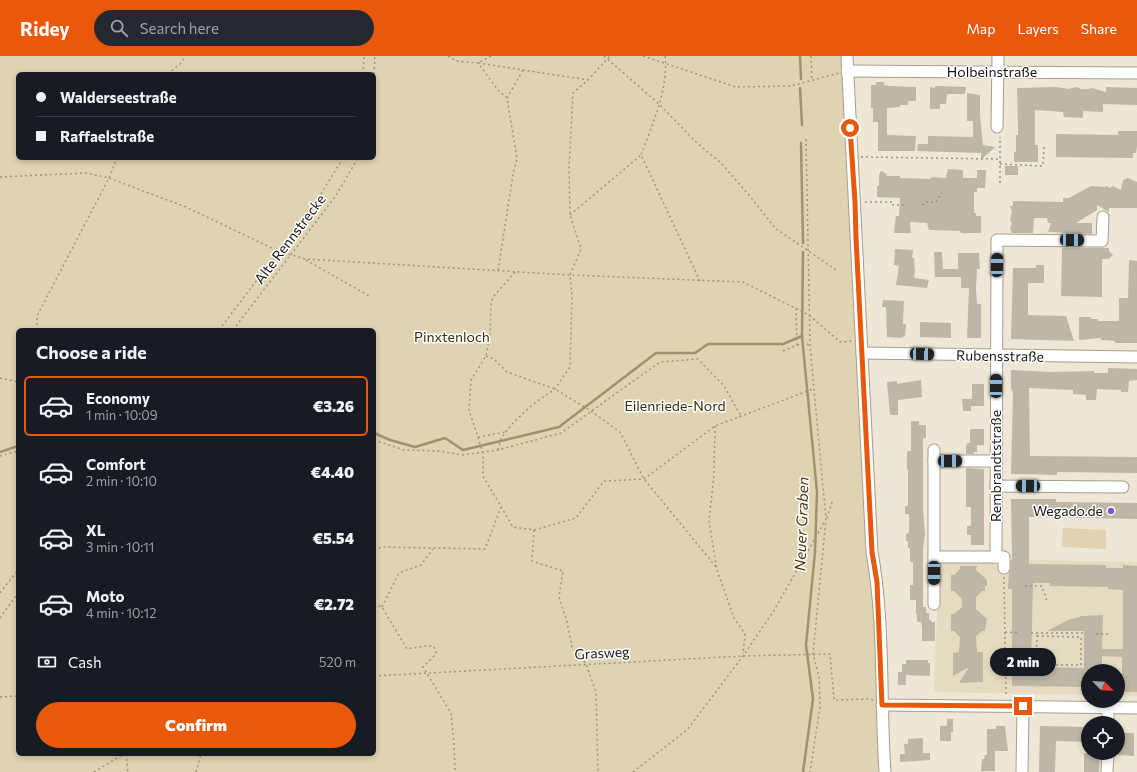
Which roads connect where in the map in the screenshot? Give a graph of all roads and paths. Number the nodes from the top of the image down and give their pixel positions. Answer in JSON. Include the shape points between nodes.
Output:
{"nodes":[{"id":1,"x":185,"y":56,"type":"edge"},
{"id":2,"x":364,"y":56,"type":"edge"},
{"id":3,"x":375,"y":56,"type":"edge"},
{"id":4,"x":448,"y":56,"type":"edge"},
{"id":5,"x":491,"y":56,"type":"edge"},
{"id":6,"x":604,"y":56,"type":"edge"},
{"id":7,"x":643,"y":56,"type":"edge"},
{"id":8,"x":665,"y":56,"type":"edge"},
{"id":9,"x":811,"y":56,"type":"edge"},
{"id":10,"x":847,"y":56,"type":"edge"},
{"id":11,"x":998,"y":56,"type":"edge"},
{"id":12,"x":609,"y":57,"type":"edge"},
{"id":13,"x":478,"y":63,"type":"junction"},
{"id":14,"x":666,"y":64,"type":"junction"},
{"id":15,"x":524,"y":70,"type":"junction"},
{"id":16,"x":847,"y":71,"type":"junction"},
{"id":17,"x":170,"y":72,"type":"edge"},
{"id":18,"x":362,"y":72,"type":"edge"},
{"id":19,"x":374,"y":72,"type":"edge"},
{"id":20,"x":998,"y":72,"type":"junction"},
{"id":21,"x":1137,"y":73,"type":"edge"},
{"id":22,"x":588,"y":80,"type":"junction"},
{"id":23,"x":812,"y":80,"type":"junction"},
{"id":24,"x":507,"y":98,"type":"junction"},
{"id":25,"x":659,"y":104,"type":"junction"},
{"id":26,"x":999,"y":130,"type":"joint"},
{"id":27,"x":806,"y":139,"type":"dead end"},
{"id":28,"x":1044,"y":146,"type":"dead end"},
{"id":29,"x":641,"y":155,"type":"junction"},
{"id":30,"x":861,"y":157,"type":"dead end"},
{"id":31,"x":1000,"y":159,"type":"junction"},
{"id":32,"x":116,"y":160,"type":"edge"},
{"id":33,"x":342,"y":160,"type":"edge"},
{"id":34,"x":357,"y":160,"type":"edge"},
{"id":35,"x":1000,"y":164,"type":"junction"},
{"id":36,"x":0,"y":177,"type":"edge"},
{"id":37,"x":109,"y":178,"type":"junction"},
{"id":38,"x":1000,"y":183,"type":"dead end"},
{"id":39,"x":942,"y":193,"type":"dead end"},
{"id":40,"x":855,"y":202,"type":"junction"},
{"id":41,"x":904,"y":205,"type":"dead end"},
{"id":42,"x":922,"y":205,"type":"dead end"},
{"id":43,"x":570,"y":215,"type":"junction"},
{"id":44,"x":1102,"y":217,"type":"dead end"},
{"id":45,"x":278,"y":251,"type":"junction"},
{"id":46,"x":808,"y":252,"type":"junction"},
{"id":47,"x":290,"y":255,"type":"junction"},
{"id":48,"x":305,"y":259,"type":"junction"},
{"id":49,"x":836,"y":270,"type":"dead end"},
{"id":50,"x":498,"y":271,"type":"junction"},
{"id":51,"x":515,"y":272,"type":"junction"},
{"id":52,"x":570,"y":275,"type":"junction"},
{"id":53,"x":700,"y":281,"type":"junction"},
{"id":54,"x":371,"y":297,"type":"dead end"},
{"id":55,"x":796,"y":309,"type":"junction"},
{"id":56,"x":809,"y":315,"type":"junction"},
{"id":57,"x":37,"y":328,"type":"edge"},
{"id":58,"x":220,"y":328,"type":"edge"},
{"id":59,"x":235,"y":328,"type":"edge"},
{"id":60,"x":862,"y":341,"type":"junction"},
{"id":61,"x":797,"y":344,"type":"junction"},
{"id":62,"x":810,"y":346,"type":"junction"},
{"id":63,"x":783,"y":351,"type":"dead end"},
{"id":64,"x":862,"y":353,"type":"junction"},
{"id":65,"x":486,"y":356,"type":"junction"},
{"id":66,"x":996,"y":356,"type":"junction"},
{"id":67,"x":1137,"y":357,"type":"edge"},
{"id":68,"x":0,"y":378,"type":"edge"},
{"id":69,"x":16,"y":382,"type":"edge"},
{"id":70,"x":813,"y":388,"type":"junction"},
{"id":71,"x":555,"y":389,"type":"junction"},
{"id":72,"x":591,"y":411,"type":"junction"},
{"id":73,"x":742,"y":416,"type":"junction"},
{"id":74,"x":715,"y":426,"type":"junction"},
{"id":75,"x":506,"y":432,"type":"junction"},
{"id":76,"x":478,"y":437,"type":"junction"},
{"id":77,"x":376,"y":441,"type":"edge"},
{"id":78,"x":498,"y":450,"type":"junction"},
{"id":79,"x":934,"y":450,"type":"dead end"},
{"id":80,"x":483,"y":451,"type":"junction"},
{"id":81,"x":16,"y":452,"type":"edge"},
{"id":82,"x":0,"y":456,"type":"edge"},
{"id":83,"x":934,"y":461,"type":"junction"},
{"id":84,"x":996,"y":461,"type":"junction"},
{"id":85,"x":644,"y":479,"type":"junction"},
{"id":86,"x":996,"y":486,"type":"junction"},
{"id":87,"x":1123,"y":487,"type":"dead end"},
{"id":88,"x":833,"y":499,"type":"dead end"},
{"id":89,"x":501,"y":506,"type":"junction"},
{"id":90,"x":826,"y":519,"type":"junction"},
{"id":91,"x":534,"y":530,"type":"junction"},
{"id":92,"x":376,"y":549,"type":"edge"},
{"id":93,"x":433,"y":549,"type":"junction"},
{"id":94,"x":934,"y":557,"type":"junction"},
{"id":95,"x":996,"y":557,"type":"junction"},
{"id":96,"x":716,"y":567,"type":"junction"},
{"id":97,"x":1004,"y":568,"type":"joint"},
{"id":98,"x":16,"y":573,"type":"edge"},
{"id":99,"x":1004,"y":585,"type":"junction"},
{"id":100,"x":1008,"y":585,"type":"dead end"},
{"id":101,"x":1024,"y":586,"type":"dead end"},
{"id":102,"x":0,"y":593,"type":"edge"},
{"id":103,"x":16,"y":596,"type":"edge"},
{"id":104,"x":1047,"y":600,"type":"dead end"},
{"id":105,"x":934,"y":604,"type":"dead end"},
{"id":106,"x":376,"y":605,"type":"edge"},
{"id":107,"x":382,"y":607,"type":"junction"},
{"id":108,"x":0,"y":618,"type":"edge"},
{"id":109,"x":1004,"y":632,"type":"junction"},
{"id":110,"x":1019,"y":633,"type":"dead end"},
{"id":111,"x":1031,"y":633,"type":"dead end"},
{"id":112,"x":1084,"y":633,"type":"dead end"},
{"id":113,"x":1096,"y":634,"type":"dead end"},
{"id":114,"x":1109,"y":634,"type":"dead end"},
{"id":115,"x":1037,"y":636,"type":"joint"},
{"id":116,"x":812,"y":654,"type":"junction"},
{"id":117,"x":743,"y":656,"type":"junction"},
{"id":118,"x":586,"y":664,"type":"junction"},
{"id":119,"x":427,"y":674,"type":"junction"},
{"id":120,"x":376,"y":676,"type":"edge"},
{"id":121,"x":16,"y":696,"type":"edge"},
{"id":122,"x":0,"y":697,"type":"edge"},
{"id":123,"x":882,"y":705,"type":"junction"},
{"id":124,"x":1006,"y":706,"type":"junction"},
{"id":125,"x":1023,"y":706,"type":"junction"},
{"id":126,"x":1081,"y":707,"type":"edge"},
{"id":127,"x":1125,"y":708,"type":"edge"},
{"id":128,"x":1137,"y":708,"type":"edge"},
{"id":129,"x":122,"y":756,"type":"edge"},
{"id":130,"x":125,"y":756,"type":"edge"},
{"id":131,"x":200,"y":756,"type":"edge"},
{"id":132,"x":1108,"y":760,"type":"edge"},
{"id":133,"x":94,"y":772,"type":"edge"},
{"id":134,"x":128,"y":772,"type":"edge"},
{"id":135,"x":196,"y":772,"type":"edge"},
{"id":136,"x":455,"y":772,"type":"edge"},
{"id":137,"x":598,"y":772,"type":"edge"},
{"id":138,"x":633,"y":772,"type":"edge"},
{"id":139,"x":810,"y":772,"type":"edge"},
{"id":140,"x":885,"y":772,"type":"edge"},
{"id":141,"x":1022,"y":772,"type":"edge"},
{"id":142,"x":1108,"y":772,"type":"edge"}],
"edges":[{"from":1,"to":17,"type":"path"},
{"from":2,"to":18,"type":"path"},
{"from":3,"to":19,"type":"path"},
{"from":4,"to":13,"type":"path","via":[[456,61]]},
{"from":5,"to":13,"type":"path"},
{"from":6,"to":12,"type":"path"},
{"from":7,"to":14,"type":"path"},
{"from":8,"to":14,"type":"path"},
{"from":9,"to":23,"type":"path"},
{"from":10,"to":16,"type":"street"},
{"from":11,"to":20,"type":"street"},
{"from":12,"to":22,"type":"path"},
{"from":12,"to":25,"type":"path"},
{"from":13,"to":15,"type":"path"},
{"from":13,"to":24,"type":"path"},
{"from":14,"to":23,"type":"path","via":[[736,87],[791,86]]},
{"from":14,"to":25,"type":"path"},
{"from":15,"to":22,"type":"path"},
{"from":15,"to":24,"type":"path"},
{"from":16,"to":20,"type":"street","name":"Holbeinstraße"},
{"from":16,"to":23,"type":"path"},
{"from":16,"to":40,"type":"street"},
{"from":20,"to":21,"type":"street","name":"Holbeinstraße"},
{"from":20,"to":26,"type":"street"},
{"from":22,"to":43,"type":"path","via":[[573,93],[569,168]]},
{"from":24,"to":50,"type":"path","via":[[517,159]]},
{"from":25,"to":29,"type":"path"},
{"from":25,"to":46,"type":"path","via":[[696,142],[721,163],[774,228]]},
{"from":26,"to":31,"type":"path"},
{"from":27,"to":46,"type":"path"},
{"from":28,"to":35,"type":"path","via":[[1043,166]]},
{"from":29,"to":43,"type":"path"},
{"from":29,"to":53,"type":"path"},
{"from":30,"to":31,"type":"path"},
{"from":31,"to":35,"type":"path"},
{"from":32,"to":37,"type":"path"},
{"from":33,"to":45,"type":"path","via":[[316,202]]},
{"from":34,"to":47,"type":"path","name":"Alte Rennstrecke","via":[[335,197]]},
{"from":35,"to":38,"type":"path"},
{"from":36,"to":37,"type":"path","via":[[86,173]]},
{"from":37,"to":45,"type":"path","via":[[186,207]]},
{"from":37,"to":57,"type":"path","via":[[37,316]]},
{"from":39,"to":42,"type":"path","via":[[936,202],[926,202]]},
{"from":40,"to":41,"type":"path","via":[[893,202],[893,205]]},
{"from":40,"to":60,"type":"street"},
{"from":43,"to":52,"type":"path","via":[[581,249]]},
{"from":44,"to":66,"type":"street","name":"Rembrandtstraße","via":[[1102,241],[997,240]]},
{"from":45,"to":47,"type":"path"},
{"from":45,"to":58,"type":"path"},
{"from":46,"to":49,"type":"path"},
{"from":46,"to":56,"type":"path"},
{"from":47,"to":48,"type":"path"},
{"from":47,"to":59,"type":"path","name":"Alte Rennstrecke"},
{"from":48,"to":50,"type":"path"},
{"from":48,"to":54,"type":"path"},
{"from":50,"to":51,"type":"path"},
{"from":51,"to":52,"type":"path"},
{"from":51,"to":65,"type":"path","via":[[493,297]]},
{"from":52,"to":53,"type":"path"},
{"from":52,"to":71,"type":"path","via":[[570,367]]},
{"from":53,"to":55,"type":"path","via":[[743,282]]},
{"from":55,"to":56,"type":"path"},
{"from":55,"to":61,"type":"path"},
{"from":56,"to":60,"type":"path","via":[[840,342]]},
{"from":56,"to":62,"type":"path"},
{"from":60,"to":64,"type":"street"},
{"from":61,"to":62,"type":"path"},
{"from":61,"to":63,"type":"path"},
{"from":62,"to":70,"type":"path"},
{"from":64,"to":66,"type":"street","name":"Rubensstraße"},
{"from":64,"to":123,"type":"street"},
{"from":65,"to":71,"type":"path","via":[[494,359],[507,372]]},
{"from":65,"to":76,"type":"path","via":[[471,380],[469,410]]},
{"from":66,"to":67,"type":"street","name":"Rubensstraße"},
{"from":66,"to":84,"type":"street","name":"Rembrandtstraße"},
{"from":68,"to":69,"type":"path"},
{"from":70,"to":73,"type":"path"},
{"from":70,"to":90,"type":"path"},
{"from":71,"to":72,"type":"path"},
{"from":71,"to":75,"type":"path","via":[[532,405]]},
{"from":72,"to":73,"type":"path","via":[[660,362],[698,360],[724,386]]},
{"from":72,"to":78,"type":"path","via":[[561,433]]},
{"from":72,"to":85,"type":"path","via":[[620,432]]},
{"from":73,"to":74,"type":"path"},
{"from":74,"to":85,"type":"path"},
{"from":74,"to":96,"type":"path","via":[[714,474],[709,521]]},
{"from":75,"to":76,"type":"path"},
{"from":75,"to":78,"type":"path","via":[[501,438]]},
{"from":76,"to":80,"type":"path"},
{"from":77,"to":80,"type":"path","via":[[404,450],[440,451],[462,455]]},
{"from":78,"to":80,"type":"path"},
{"from":79,"to":83,"type":"street"},
{"from":80,"to":89,"type":"path","via":[[483,476]]},
{"from":81,"to":82,"type":"path"},
{"from":83,"to":84,"type":"street"},
{"from":83,"to":94,"type":"street"},
{"from":84,"to":86,"type":"street","name":"Rembrandtstraße"},
{"from":85,"to":91,"type":"path","via":[[604,481],[576,518]]},
{"from":85,"to":96,"type":"path"},
{"from":86,"to":87,"type":"street"},
{"from":86,"to":95,"type":"street","name":"Rembrandtstraße"},
{"from":88,"to":90,"type":"path"},
{"from":89,"to":91,"type":"path","via":[[512,527]]},
{"from":89,"to":93,"type":"path","via":[[485,549]]},
{"from":90,"to":116,"type":"path"},
{"from":90,"to":117,"type":"path","via":[[774,612]]},
{"from":91,"to":118,"type":"path","via":[[532,561],[563,571],[559,597],[572,647]]},
{"from":92,"to":93,"type":"path","via":[[382,547]]},
{"from":93,"to":107,"type":"path","via":[[421,565],[398,573]]},
{"from":94,"to":95,"type":"street"},
{"from":94,"to":105,"type":"street"},
{"from":95,"to":97,"type":"street","via":[[1004,557]]},
{"from":96,"to":117,"type":"path","via":[[734,618],[745,634]]},
{"from":97,"to":99,"type":"path"},
{"from":98,"to":102,"type":"path"},
{"from":99,"to":100,"type":"path"},
{"from":99,"to":109,"type":"path"},
{"from":101,"to":104,"type":"path","via":[[1042,586]]},
{"from":103,"to":108,"type":"path"},
{"from":106,"to":107,"type":"path"},
{"from":107,"to":119,"type":"path","via":[[407,649],[433,646],[436,650],[436,654],[423,667]]},
{"from":109,"to":110,"type":"path"},
{"from":109,"to":124,"type":"path"},
{"from":111,"to":112,"type":"path"},
{"from":113,"to":114,"type":"path"},
{"from":115,"to":115,"type":"path","via":[[1036,664],[1081,665],[1081,637]]},
{"from":116,"to":117,"type":"path","name":"Grasweg"},
{"from":116,"to":123,"type":"path","name":"Grasweg","via":[[830,654],[834,700],[870,699]]},
{"from":116,"to":139,"type":"path","via":[[819,677],[820,706]]},
{"from":117,"to":118,"type":"path","name":"Grasweg"},
{"from":117,"to":138,"type":"path","via":[[687,730]]},
{"from":118,"to":119,"type":"path","name":"Grasweg"},
{"from":118,"to":137,"type":"path","via":[[596,692]]},
{"from":119,"to":120,"type":"path","name":"Grasweg"},
{"from":119,"to":136,"type":"path","via":[[450,714]]},
{"from":121,"to":122,"type":"path"},
{"from":123,"to":124,"type":"street"},
{"from":123,"to":140,"type":"street"},
{"from":124,"to":125,"type":"street"},
{"from":125,"to":126,"type":"street"},
{"from":125,"to":141,"type":"street"},
{"from":127,"to":128,"type":"street"},
{"from":129,"to":133,"type":"path"},
{"from":130,"to":134,"type":"path"},
{"from":131,"to":135,"type":"path"},
{"from":132,"to":142,"type":"street"}]}
